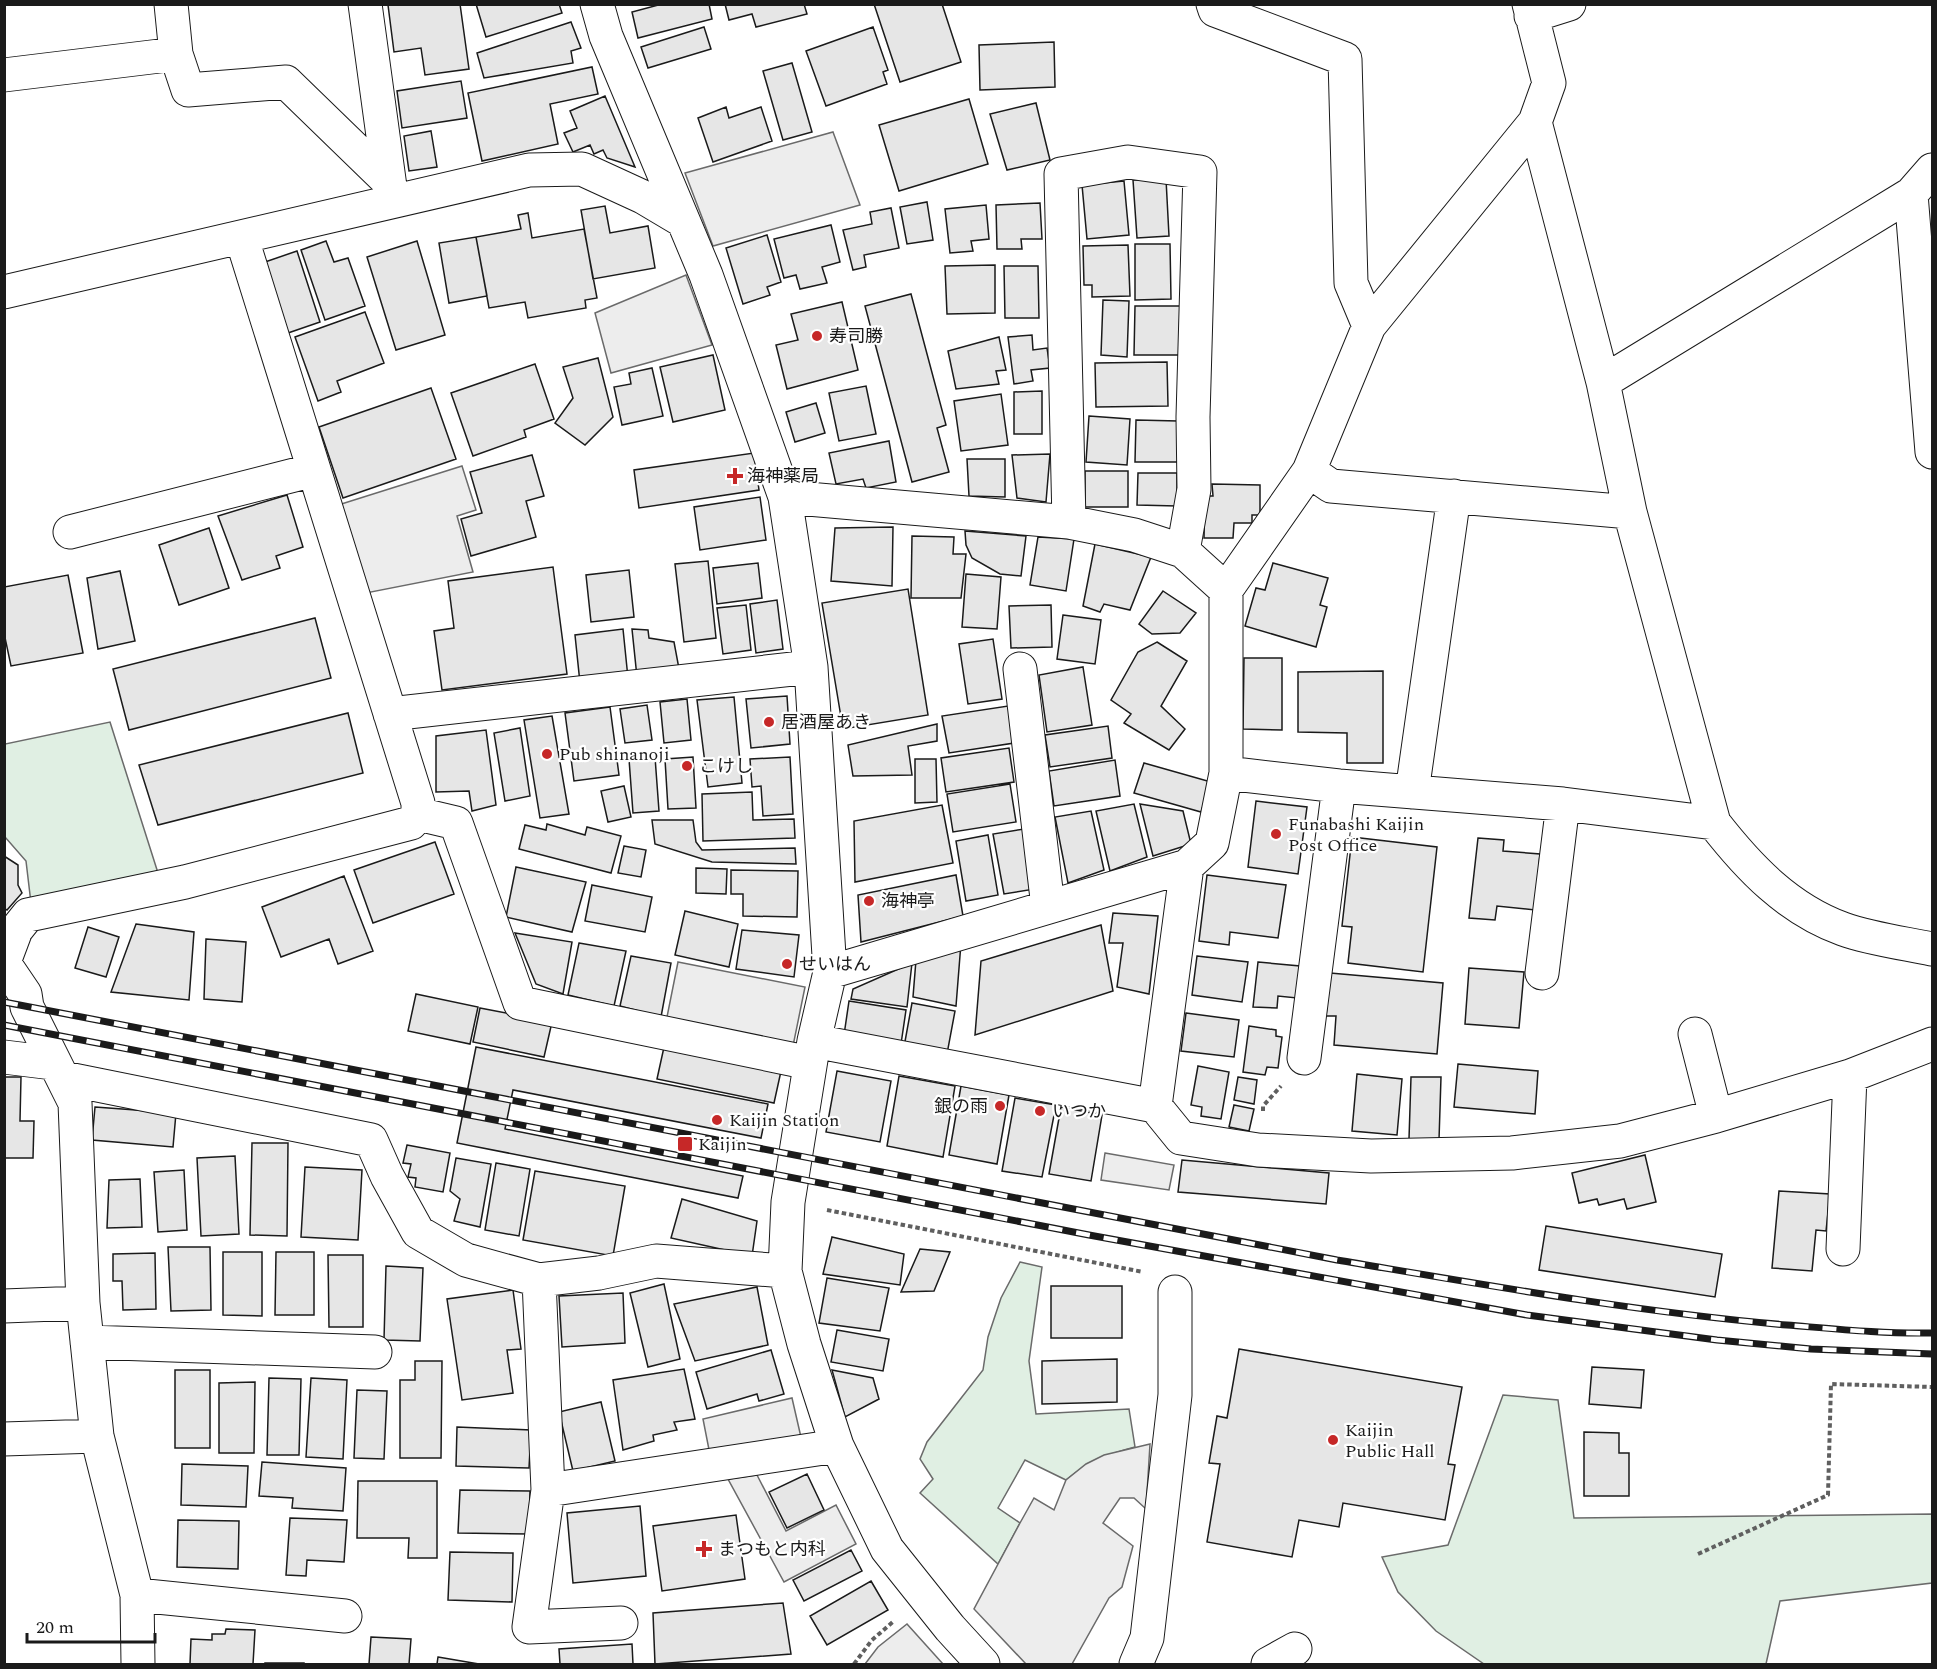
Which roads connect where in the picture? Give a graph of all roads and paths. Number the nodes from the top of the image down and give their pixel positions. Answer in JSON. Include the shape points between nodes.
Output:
{"nodes":[{"id":1,"x":171,"y":4,"type":"edge"},
{"id":2,"x":365,"y":4,"type":"edge"},
{"id":3,"x":597,"y":4,"type":"edge"},
{"id":4,"x":1213,"y":4,"type":"edge"},
{"id":5,"x":1569,"y":4,"type":"edge"},
{"id":6,"x":1530,"y":10,"type":"edge"},
{"id":7,"x":176,"y":54,"type":"junction"},
{"id":8,"x":4,"y":75,"type":"edge"},
{"id":9,"x":1535,"y":122,"type":"junction"},
{"id":10,"x":1932,"y":170,"type":"edge"},
{"id":11,"x":391,"y":192,"type":"junction"},
{"id":12,"x":1911,"y":194,"type":"junction"},
{"id":13,"x":680,"y":219,"type":"junction"},
{"id":14,"x":242,"y":239,"type":"junction"},
{"id":15,"x":4,"y":292,"type":"edge"},
{"id":16,"x":1369,"y":326,"type":"junction"},
{"id":17,"x":1603,"y":382,"type":"junction"},
{"id":18,"x":1932,"y":453,"type":"edge"},
{"id":19,"x":314,"y":470,"type":"junction"},
{"id":20,"x":1309,"y":471,"type":"junction"},
{"id":21,"x":1454,"y":496,"type":"junction"},
{"id":22,"x":785,"y":497,"type":"junction"},
{"id":23,"x":1630,"y":512,"type":"junction"},
{"id":24,"x":1069,"y":522,"type":"junction"},
{"id":25,"x":70,"y":532,"type":"dead end"},
{"id":26,"x":1183,"y":552,"type":"junction"},
{"id":27,"x":1226,"y":590,"type":"junction"},
{"id":28,"x":811,"y":667,"type":"junction"},
{"id":29,"x":1020,"y":669,"type":"dead end"},
{"id":30,"x":390,"y":714,"type":"junction"},
{"id":31,"x":1226,"y":773,"type":"junction"},
{"id":32,"x":1339,"y":786,"type":"junction"},
{"id":33,"x":1412,"y":792,"type":"junction"},
{"id":34,"x":1563,"y":804,"type":"junction"},
{"id":35,"x":418,"y":814,"type":"junction"},
{"id":36,"x":1714,"y":823,"type":"junction"},
{"id":37,"x":1187,"y":866,"type":"junction"},
{"id":38,"x":1048,"y":907,"type":"junction"},
{"id":39,"x":1932,"y":949,"type":"edge"},
{"id":40,"x":4,"y":963,"type":"edge"},
{"id":41,"x":830,"y":972,"type":"junction"},
{"id":42,"x":1542,"y":973,"type":"dead end"},
{"id":43,"x":1695,"y":1034,"type":"dead end"},
{"id":44,"x":1932,"y":1044,"type":"edge"},
{"id":45,"x":812,"y":1052,"type":"junction"},
{"id":46,"x":4,"y":1056,"type":"edge"},
{"id":47,"x":1304,"y":1058,"type":"joint"},
{"id":48,"x":58,"y":1070,"type":"junction"},
{"id":49,"x":1850,"y":1076,"type":"junction"},
{"id":50,"x":1155,"y":1106,"type":"junction"},
{"id":51,"x":1716,"y":1116,"type":"junction"},
{"id":52,"x":1258,"y":1150,"type":"junction"},
{"id":53,"x":788,"y":1202,"type":"junction"},
{"id":54,"x":1843,"y":1249,"type":"dead end"},
{"id":55,"x":785,"y":1271,"type":"junction"},
{"id":56,"x":539,"y":1280,"type":"junction"},
{"id":57,"x":1175,"y":1292,"type":"joint"},
{"id":58,"x":83,"y":1303,"type":"junction"},
{"id":59,"x":4,"y":1306,"type":"edge"},
{"id":60,"x":87,"y":1342,"type":"junction"},
{"id":61,"x":375,"y":1352,"type":"dead end"},
{"id":62,"x":1932,"y":1387,"type":"edge"},
{"id":63,"x":97,"y":1436,"type":"junction"},
{"id":64,"x":4,"y":1439,"type":"edge"},
{"id":65,"x":837,"y":1446,"type":"junction"},
{"id":66,"x":548,"y":1490,"type":"junction"},
{"id":67,"x":1698,"y":1554,"type":"dead end"},
{"id":68,"x":137,"y":1595,"type":"junction"},
{"id":69,"x":345,"y":1616,"type":"dead end"},
{"id":70,"x":621,"y":1623,"type":"dead end"},
{"id":71,"x":872,"y":1640,"type":"dead end"},
{"id":72,"x":138,"y":1665,"type":"edge"},
{"id":73,"x":854,"y":1665,"type":"edge"},
{"id":74,"x":983,"y":1665,"type":"edge"},
{"id":75,"x":1136,"y":1665,"type":"edge"}],
"edges":[{"from":1,"to":7,"type":"street"},
{"from":2,"to":11,"type":"street"},
{"from":3,"to":13,"type":"street","via":[[606,36]]},
{"from":4,"to":16,"type":"street","via":[[1215,10],[1345,59],[1351,283]]},
{"from":5,"to":6,"type":"street"},
{"from":6,"to":9,"type":"street","via":[[1549,83]]},
{"from":7,"to":8,"type":"street"},
{"from":7,"to":11,"type":"street","via":[[188,90],[286,82]]},
{"from":9,"to":16,"type":"street"},
{"from":9,"to":17,"type":"street"},
{"from":10,"to":12,"type":"street"},
{"from":11,"to":13,"type":"street","via":[[529,170],[582,169],[643,196]]},
{"from":11,"to":14,"type":"street"},
{"from":12,"to":17,"type":"street"},
{"from":12,"to":18,"type":"street"},
{"from":13,"to":22,"type":"street","via":[[706,275]]},
{"from":14,"to":15,"type":"street"},
{"from":14,"to":19,"type":"street"},
{"from":16,"to":20,"type":"street"},
{"from":17,"to":23,"type":"street"},
{"from":19,"to":25,"type":"street"},
{"from":19,"to":30,"type":"street"},
{"from":20,"to":21,"type":"street","via":[[1331,486]]},
{"from":20,"to":27,"type":"street"},
{"from":21,"to":23,"type":"street"},
{"from":21,"to":33,"type":"street"},
{"from":22,"to":24,"type":"street"},
{"from":22,"to":28,"type":"street"},
{"from":23,"to":36,"type":"street"},
{"from":24,"to":26,"type":"street","via":[[1134,535]]},
{"from":24,"to":26,"type":"street","via":[[1061,174],[1128,162],[1200,172],[1194,489]]},
{"from":26,"to":27,"type":"street"},
{"from":27,"to":31,"type":"street"},
{"from":28,"to":30,"type":"street"},
{"from":28,"to":41,"type":"street"},
{"from":29,"to":38,"type":"street"},
{"from":30,"to":35,"type":"street"},
{"from":31,"to":32,"type":"street"},
{"from":31,"to":37,"type":"street","via":[[1212,843]]},
{"from":32,"to":33,"type":"street"},
{"from":32,"to":47,"type":"street"},
{"from":33,"to":34,"type":"street"},
{"from":34,"to":36,"type":"street"},
{"from":34,"to":42,"type":"street"},
{"from":35,"to":40,"type":"street","via":[[411,823],[185,882],[28,915],[16,930]]},
{"from":35,"to":45,"type":"street","via":[[456,823],[520,1003]]},
{"from":36,"to":39,"type":"street","via":[[1741,858],[1785,900],[1843,929]]},
{"from":37,"to":38,"type":"street"},
{"from":37,"to":50,"type":"street"},
{"from":38,"to":41,"type":"street"},
{"from":40,"to":48,"type":"street","via":[[25,994],[27,1007]]},
{"from":41,"to":45,"type":"street"},
{"from":43,"to":51,"type":"street"},
{"from":44,"to":49,"type":"street"},
{"from":45,"to":50,"type":"street"},
{"from":45,"to":53,"type":"street"},
{"from":46,"to":48,"type":"street"},
{"from":47,"to":52,"type":"path","via":[[1263,1106]]},
{"from":48,"to":56,"type":"street","via":[[371,1140],[418,1232],[465,1260]]},
{"from":48,"to":58,"type":"street","via":[[75,1103]]},
{"from":49,"to":51,"type":"street"},
{"from":49,"to":54,"type":"street"},
{"from":50,"to":52,"type":"street","via":[[1182,1137]]},
{"from":51,"to":52,"type":"street","via":[[1620,1141],[1512,1153],[1371,1156]]},
{"from":53,"to":55,"type":"street"},
{"from":53,"to":57,"type":"path","via":[[1175,1278]]},
{"from":55,"to":56,"type":"street","via":[[656,1261]]},
{"from":55,"to":65,"type":"street"},
{"from":56,"to":66,"type":"street"},
{"from":57,"to":75,"type":"street","via":[[1175,1395],[1147,1638]]},
{"from":58,"to":59,"type":"street"},
{"from":58,"to":60,"type":"street"},
{"from":60,"to":61,"type":"street"},
{"from":60,"to":63,"type":"street"},
{"from":62,"to":67,"type":"path","via":[[1831,1384],[1828,1495]]},
{"from":63,"to":64,"type":"street"},
{"from":63,"to":68,"type":"street"},
{"from":65,"to":66,"type":"street"},
{"from":65,"to":74,"type":"street","via":[[887,1549]]},
{"from":66,"to":70,"type":"street","via":[[529,1628]]},
{"from":68,"to":69,"type":"street"},
{"from":68,"to":72,"type":"street"},
{"from":71,"to":73,"type":"path"}]}
